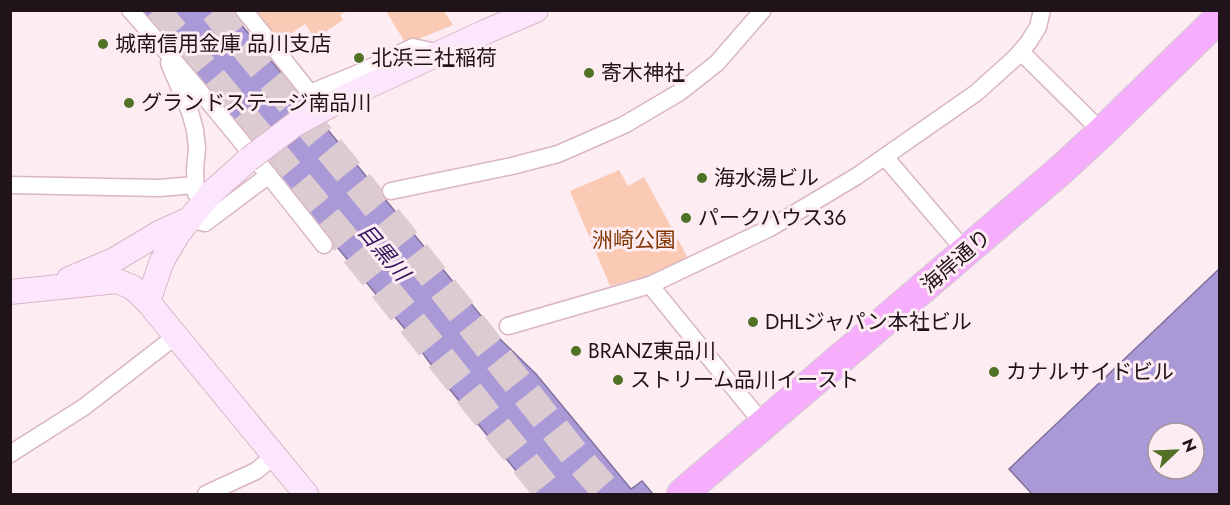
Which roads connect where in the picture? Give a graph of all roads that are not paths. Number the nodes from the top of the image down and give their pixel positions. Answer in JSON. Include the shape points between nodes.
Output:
{"nodes":[{"id":1,"x":130,"y":10,"type":"edge"},
{"id":2,"x":244,"y":10,"type":"edge"},
{"id":3,"x":536,"y":10,"type":"edge"},
{"id":4,"x":763,"y":10,"type":"edge"},
{"id":5,"x":1042,"y":10,"type":"edge"},
{"id":6,"x":1220,"y":17,"type":"edge"},
{"id":7,"x":163,"y":47,"type":"junction"},
{"id":8,"x":1021,"y":52,"type":"junction"},
{"id":9,"x":439,"y":53,"type":"junction"},
{"id":10,"x":1102,"y":132,"type":"junction"},
{"id":11,"x":885,"y":157,"type":"junction"},
{"id":12,"x":269,"y":175,"type":"junction"},
{"id":13,"x":10,"y":185,"type":"edge"},
{"id":14,"x":195,"y":185,"type":"junction"},
{"id":15,"x":391,"y":192,"type":"dead end"},
{"id":16,"x":193,"y":214,"type":"junction"},
{"id":17,"x":324,"y":245,"type":"dead end"},
{"id":18,"x":966,"y":252,"type":"junction"},
{"id":19,"x":117,"y":281,"type":"junction"},
{"id":20,"x":650,"y":285,"type":"junction"},
{"id":21,"x":42,"y":290,"type":"junction"},
{"id":22,"x":10,"y":292,"type":"edge"},
{"id":23,"x":148,"y":302,"type":"junction"},
{"id":24,"x":508,"y":326,"type":"dead end"},
{"id":25,"x":176,"y":336,"type":"junction"},
{"id":26,"x":764,"y":425,"type":"junction"},
{"id":27,"x":10,"y":454,"type":"edge"},
{"id":28,"x":274,"y":456,"type":"junction"},
{"id":29,"x":206,"y":495,"type":"edge"},
{"id":30,"x":306,"y":495,"type":"edge"},
{"id":31,"x":682,"y":495,"type":"edge"}],
"edges":[{"from":1,"to":7,"type":"street"},
{"from":2,"to":9,"type":"street","via":[[310,93],[413,47]]},
{"from":3,"to":9,"type":"street"},
{"from":4,"to":15,"type":"street","via":[[717,63],[680,92],[624,125],[558,154]]},
{"from":5,"to":8,"type":"street","via":[[1038,27]]},
{"from":6,"to":10,"type":"highway","name":"海岸通り"},
{"from":7,"to":12,"type":"street"},
{"from":7,"to":14,"type":"street","via":[[195,130]]},
{"from":8,"to":10,"type":"street"},
{"from":8,"to":11,"type":"street","via":[[976,93]]},
{"from":9,"to":16,"type":"street","bridge":true,"via":[[294,125],[248,160]]},
{"from":10,"to":18,"type":"highway","name":"海岸通り"},
{"from":11,"to":18,"type":"street"},
{"from":11,"to":20,"type":"street","via":[[770,228]]},
{"from":12,"to":16,"type":"street","via":[[205,223]]},
{"from":12,"to":17,"type":"street"},
{"from":13,"to":14,"type":"street"},
{"from":14,"to":16,"type":"street"},
{"from":16,"to":19,"type":"street"},
{"from":16,"to":21,"type":"street","via":[[114,260]]},
{"from":16,"to":23,"type":"street","via":[[162,261]]},
{"from":18,"to":26,"type":"highway","name":"海岸通り"},
{"from":19,"to":21,"type":"street"},
{"from":19,"to":23,"type":"street","via":[[132,287]]},
{"from":20,"to":24,"type":"street"},
{"from":20,"to":26,"type":"street"},
{"from":21,"to":22,"type":"street"},
{"from":23,"to":25,"type":"street"},
{"from":25,"to":27,"type":"street","via":[[84,407]]},
{"from":25,"to":28,"type":"street"},
{"from":26,"to":31,"type":"highway","name":"海岸通り"},
{"from":28,"to":29,"type":"street","via":[[256,471]]},
{"from":28,"to":30,"type":"street"}]}
